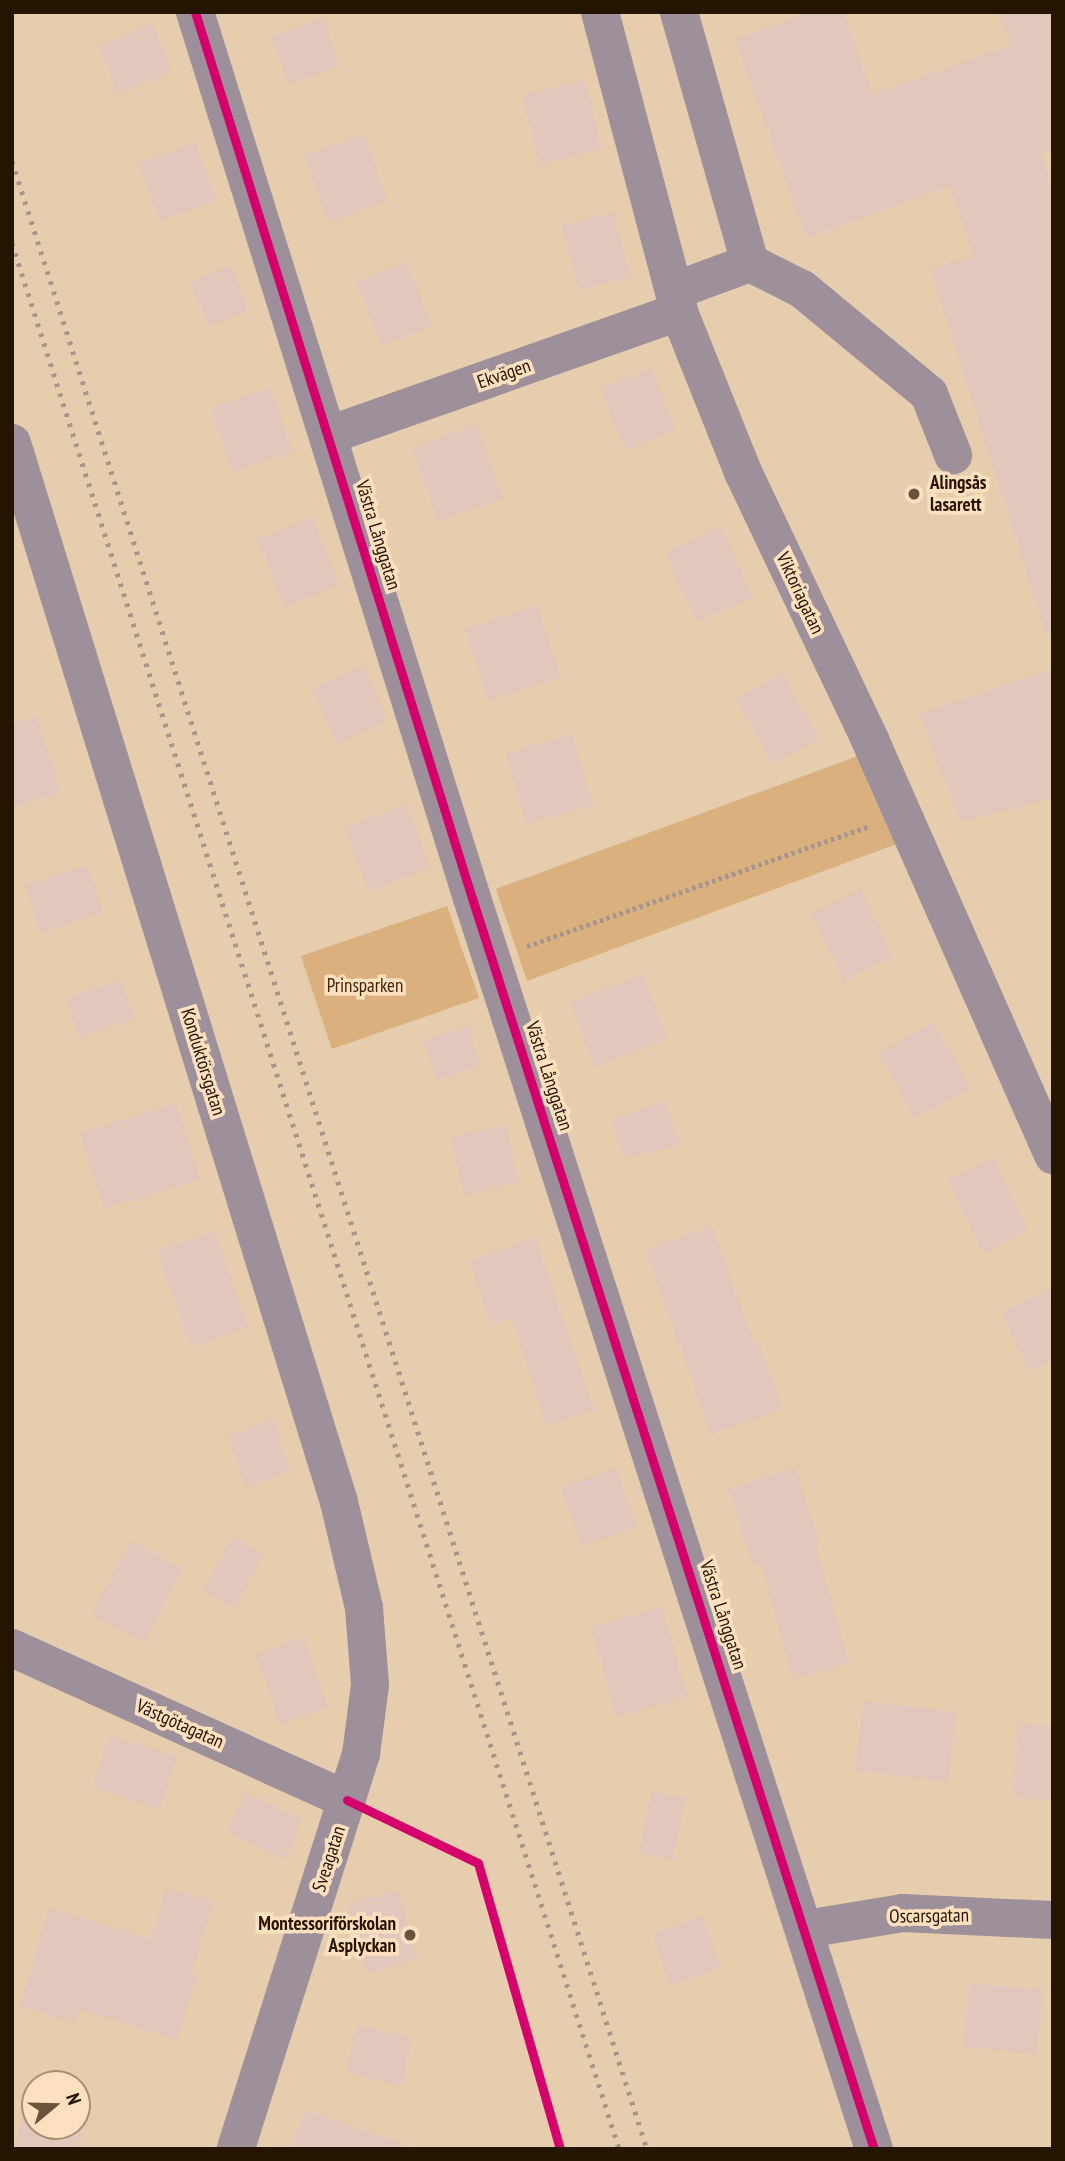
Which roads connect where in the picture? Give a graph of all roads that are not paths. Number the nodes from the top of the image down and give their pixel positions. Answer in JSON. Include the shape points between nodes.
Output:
{"nodes":[{"id":1,"x":195,"y":12,"type":"edge"},
{"id":2,"x":680,"y":12,"type":"edge"},
{"id":3,"x":606,"y":14,"type":"edge"},
{"id":4,"x":750,"y":263,"type":"junction"},
{"id":5,"x":676,"y":302,"type":"junction"},
{"id":6,"x":329,"y":435,"type":"junction"},
{"id":7,"x":12,"y":443,"type":"edge"},
{"id":8,"x":953,"y":454,"type":"dead end"},
{"id":9,"x":1053,"y":1155,"type":"edge"},
{"id":10,"x":12,"y":1648,"type":"edge"},
{"id":11,"x":370,"y":1685,"type":"joint"},
{"id":12,"x":347,"y":1800,"type":"junction"},
{"id":13,"x":1053,"y":1920,"type":"edge"},
{"id":14,"x":806,"y":1929,"type":"junction"},
{"id":15,"x":236,"y":2149,"type":"edge"},
{"id":16,"x":874,"y":2149,"type":"edge"}],
"edges":[{"from":1,"to":6,"type":"street","name":"Västra Långgatan"},
{"from":2,"to":4,"type":"street"},
{"from":3,"to":5,"type":"street","name":"Viktoriagatan"},
{"from":4,"to":5,"type":"street","name":"Ekvägen"},
{"from":4,"to":8,"type":"street","via":[[802,289],[929,394]]},
{"from":5,"to":6,"type":"street","name":"Ekvägen"},
{"from":5,"to":9,"type":"street","name":"Viktoriagatan","via":[[743,472]]},
{"from":6,"to":14,"type":"street","name":"Västra Långgatan"},
{"from":7,"to":11,"type":"street","name":"Konduktörsgatan","via":[[339,1502],[364,1608]]},
{"from":10,"to":12,"type":"street","name":"Västgötagatan"},
{"from":11,"to":12,"type":"street","name":"Sveagatan","via":[[361,1754]]},
{"from":12,"to":15,"type":"street","name":"Sveagatan"},
{"from":13,"to":14,"type":"street","name":"Oscarsgatan","via":[[903,1913]]},
{"from":14,"to":16,"type":"street","name":"Västra Långgatan"}]}
